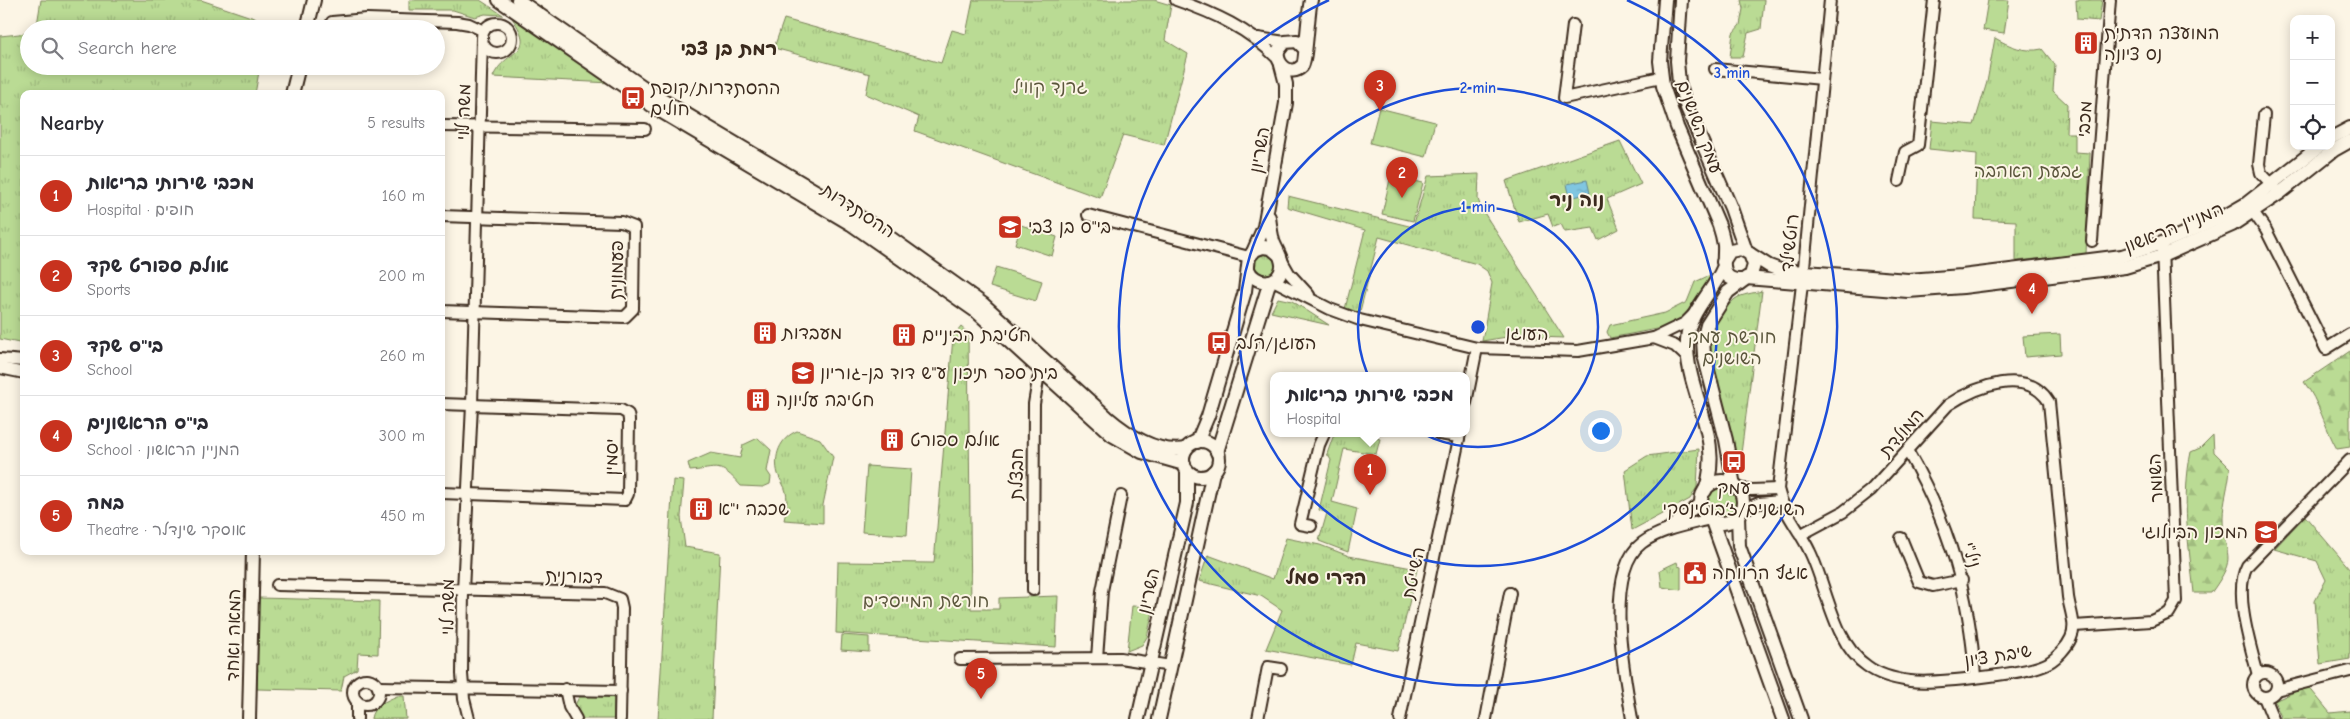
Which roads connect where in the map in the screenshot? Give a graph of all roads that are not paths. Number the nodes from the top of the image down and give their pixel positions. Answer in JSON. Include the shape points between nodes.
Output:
{"nodes":[{"id":1,"x":314,"y":0,"type":"edge"},
{"id":2,"x":499,"y":0,"type":"edge"},
{"id":3,"x":518,"y":0,"type":"edge"},
{"id":4,"x":1176,"y":0,"type":"edge"},
{"id":5,"x":1311,"y":0,"type":"edge"},
{"id":6,"x":1665,"y":0,"type":"edge"},
{"id":7,"x":1681,"y":0,"type":"edge"},
{"id":8,"x":1830,"y":0,"type":"edge"},
{"id":9,"x":1934,"y":0,"type":"edge"},
{"id":10,"x":2110,"y":0,"type":"edge"},
{"id":11,"x":1308,"y":14,"type":"junction"},
{"id":12,"x":309,"y":20,"type":"edge"},
{"id":13,"x":445,"y":22,"type":"edge"},
{"id":14,"x":1573,"y":25,"type":"dead end"},
{"id":15,"x":483,"y":35,"type":"junction"},
{"id":16,"x":1255,"y":37,"type":"junction"},
{"id":17,"x":1288,"y":41,"type":"junction"},
{"id":18,"x":1305,"y":49,"type":"junction"},
{"id":19,"x":503,"y":52,"type":"junction"},
{"id":20,"x":1279,"y":62,"type":"junction"},
{"id":21,"x":1300,"y":67,"type":"junction"},
{"id":22,"x":1715,"y":68,"type":"dead end"},
{"id":23,"x":296,"y":75,"type":"edge"},
{"id":24,"x":482,"y":76,"type":"junction"},
{"id":25,"x":1661,"y":77,"type":"junction"},
{"id":26,"x":1822,"y":78,"type":"junction"},
{"id":27,"x":293,"y":90,"type":"edge"},
{"id":28,"x":1286,"y":103,"type":"junction"},
{"id":29,"x":2264,"y":115,"type":"dead end"},
{"id":30,"x":445,"y":126,"type":"edge"},
{"id":31,"x":479,"y":127,"type":"junction"},
{"id":32,"x":2350,"y":128,"type":"edge"},
{"id":33,"x":645,"y":129,"type":"dead end"},
{"id":34,"x":2335,"y":136,"type":"edge"},
{"id":35,"x":2350,"y":141,"type":"edge"},
{"id":36,"x":2316,"y":150,"type":"edge"},
{"id":37,"x":1900,"y":181,"type":"dead end"},
{"id":38,"x":2276,"y":189,"type":"junction"},
{"id":39,"x":1268,"y":202,"type":"junction"},
{"id":40,"x":2250,"y":208,"type":"junction"},
{"id":41,"x":1088,"y":215,"type":"dead end"},
{"id":42,"x":445,"y":216,"type":"edge"},
{"id":43,"x":477,"y":217,"type":"junction"},
{"id":44,"x":2092,"y":241,"type":"dead end"},
{"id":45,"x":2162,"y":249,"type":"junction"},
{"id":46,"x":1748,"y":253,"type":"junction"},
{"id":47,"x":1280,"y":256,"type":"junction"},
{"id":48,"x":1250,"y":259,"type":"junction"},
{"id":49,"x":1723,"y":265,"type":"junction"},
{"id":50,"x":1803,"y":278,"type":"junction"},
{"id":51,"x":1744,"y":280,"type":"junction"},
{"id":52,"x":1272,"y":281,"type":"junction"},
{"id":53,"x":1315,"y":301,"type":"junction"},
{"id":54,"x":1697,"y":311,"type":"junction"},
{"id":55,"x":445,"y":312,"type":"edge"},
{"id":56,"x":474,"y":312,"type":"junction"},
{"id":57,"x":2350,"y":334,"type":"edge"},
{"id":58,"x":1654,"y":338,"type":"junction"},
{"id":59,"x":1477,"y":348,"type":"junction"},
{"id":60,"x":1688,"y":358,"type":"junction"},
{"id":61,"x":0,"y":360,"type":"edge"},
{"id":62,"x":20,"y":361,"type":"edge"},
{"id":63,"x":0,"y":368,"type":"edge"},
{"id":64,"x":1048,"y":368,"type":"junction"},
{"id":65,"x":20,"y":371,"type":"edge"},
{"id":66,"x":1470,"y":383,"type":"edge"},
{"id":67,"x":445,"y":404,"type":"edge"},
{"id":68,"x":472,"y":405,"type":"junction"},
{"id":69,"x":1323,"y":437,"type":"edge"},
{"id":70,"x":1460,"y":437,"type":"edge"},
{"id":71,"x":1197,"y":442,"type":"junction"},
{"id":72,"x":1186,"y":449,"type":"junction"},
{"id":73,"x":1217,"y":452,"type":"junction"},
{"id":74,"x":1908,"y":452,"type":"junction"},
{"id":75,"x":2350,"y":460,"type":"edge"},
{"id":76,"x":1185,"y":467,"type":"junction"},
{"id":77,"x":1213,"y":472,"type":"junction"},
{"id":78,"x":1736,"y":487,"type":"junction"},
{"id":79,"x":1778,"y":489,"type":"junction"},
{"id":80,"x":445,"y":493,"type":"edge"},
{"id":81,"x":468,"y":494,"type":"junction"},
{"id":82,"x":1121,"y":496,"type":"dead end"},
{"id":83,"x":1703,"y":497,"type":"junction"},
{"id":84,"x":1780,"y":501,"type":"junction"},
{"id":85,"x":1740,"y":513,"type":"junction"},
{"id":86,"x":1711,"y":520,"type":"junction"},
{"id":87,"x":1311,"y":526,"type":"dead end"},
{"id":88,"x":1667,"y":531,"type":"junction"},
{"id":89,"x":1800,"y":535,"type":"junction"},
{"id":90,"x":1901,"y":538,"type":"dead end"},
{"id":91,"x":253,"y":555,"type":"edge"},
{"id":92,"x":1962,"y":580,"type":"junction"},
{"id":93,"x":276,"y":585,"type":"dead end"},
{"id":94,"x":1033,"y":590,"type":"dead end"},
{"id":95,"x":464,"y":591,"type":"junction"},
{"id":96,"x":1510,"y":593,"type":"dead end"},
{"id":97,"x":2074,"y":626,"type":"junction"},
{"id":98,"x":1097,"y":658,"type":"junction"},
{"id":99,"x":960,"y":659,"type":"dead end"},
{"id":100,"x":1151,"y":661,"type":"junction"},
{"id":101,"x":1170,"y":666,"type":"junction"},
{"id":102,"x":1281,"y":669,"type":"dead end"},
{"id":103,"x":2350,"y":671,"type":"edge"},
{"id":104,"x":2258,"y":675,"type":"junction"},
{"id":105,"x":1976,"y":677,"type":"junction"},
{"id":106,"x":378,"y":687,"type":"junction"},
{"id":107,"x":463,"y":688,"type":"junction"},
{"id":108,"x":566,"y":689,"type":"junction"},
{"id":109,"x":2276,"y":690,"type":"junction"},
{"id":110,"x":620,"y":691,"type":"junction"},
{"id":111,"x":2264,"y":697,"type":"junction"},
{"id":112,"x":357,"y":702,"type":"junction"},
{"id":113,"x":249,"y":719,"type":"edge"},
{"id":114,"x":356,"y":719,"type":"edge"},
{"id":115,"x":469,"y":719,"type":"edge"},
{"id":116,"x":576,"y":719,"type":"edge"},
{"id":117,"x":620,"y":719,"type":"edge"},
{"id":118,"x":1138,"y":719,"type":"edge"},
{"id":119,"x":1159,"y":719,"type":"edge"},
{"id":120,"x":1258,"y":719,"type":"edge"},
{"id":121,"x":1400,"y":719,"type":"edge"},
{"id":122,"x":1486,"y":719,"type":"edge"},
{"id":123,"x":1632,"y":719,"type":"edge"},
{"id":124,"x":1783,"y":719,"type":"edge"},
{"id":125,"x":1800,"y":719,"type":"edge"},
{"id":126,"x":2273,"y":719,"type":"edge"}],
"edges":[{"from":1,"to":12,"type":"street"},
{"from":2,"to":64,"type":"street","name":"ההסתדרות","via":[[656,109],[861,231],[977,312]]},
{"from":3,"to":64,"type":"street","name":"ההסתדרות","via":[[662,100],[871,224],[984,304]]},
{"from":4,"to":16,"type":"street","via":[[1213,13]]},
{"from":5,"to":11,"type":"street"},
{"from":6,"to":25,"type":"street","name":"עמק השושנים"},
{"from":7,"to":46,"type":"street","name":"עמק השושנים","via":[[1677,61],[1680,89]]},
{"from":8,"to":26,"type":"street","name":"רוטשילד"},
{"from":9,"to":37,"type":"street","via":[[1918,145],[1906,152]]},
{"from":10,"to":44,"type":"street","name":"מכבי"},
{"from":11,"to":17,"type":"street","via":[[1299,33]]},
{"from":11,"to":18,"type":"street"},
{"from":13,"to":15,"type":"street","via":[[469,24]]},
{"from":14,"to":25,"type":"street","via":[[1564,98]]},
{"from":15,"to":19,"type":"street","via":[[490,51]]},
{"from":15,"to":19,"type":"street","via":[[492,24],[506,26],[512,37]]},
{"from":15,"to":24,"type":"street","name":"משה לוי"},
{"from":16,"to":17,"type":"street"},
{"from":16,"to":20,"type":"street"},
{"from":17,"to":18,"type":"street","via":[[1300,42]]},
{"from":17,"to":20,"type":"street","via":[[1278,51]]},
{"from":18,"to":21,"type":"street","via":[[1306,59]]},
{"from":19,"to":24,"type":"street","name":"משה לוי","via":[[494,56]]},
{"from":20,"to":21,"type":"street","via":[[1290,70]]},
{"from":20,"to":28,"type":"street","name":"השריון","via":[[1286,84]]},
{"from":21,"to":28,"type":"street","name":"השריון"},
{"from":22,"to":26,"type":"street"},
{"from":23,"to":27,"type":"street"},
{"from":24,"to":31,"type":"street","name":"משה לוי"},
{"from":25,"to":49,"type":"street","name":"עמק השושנים","via":[[1672,114],[1719,225],[1724,245]]},
{"from":26,"to":50,"type":"street","name":"רוטשילד"},
{"from":28,"to":39,"type":"street","name":"השריון"},
{"from":29,"to":38,"type":"street","via":[[2259,164],[2261,173]]},
{"from":30,"to":31,"type":"street"},
{"from":31,"to":33,"type":"street"},
{"from":31,"to":43,"type":"street","name":"משה לוי"},
{"from":32,"to":34,"type":"street"},
{"from":35,"to":38,"type":"street","name":"המניין הראשון"},
{"from":36,"to":38,"type":"street","name":"המניין הראשון"},
{"from":38,"to":40,"type":"street","name":"המניין הראשון"},
{"from":39,"to":47,"type":"street","name":"השריון","via":[[1272,239]]},
{"from":39,"to":48,"type":"street","name":"השריון","via":[[1264,226]]},
{"from":40,"to":45,"type":"street","name":"המניין הראשון","via":[[2212,222]]},
{"from":40,"to":57,"type":"street","via":[[2266,230],[2326,349]]},
{"from":41,"to":48,"type":"street"},
{"from":42,"to":43,"type":"street"},
{"from":43,"to":56,"type":"street","name":"משה לוי"},
{"from":43,"to":56,"type":"street","name":"פעמונית","via":[[630,224],[634,227],[633,309],[624,317]]},
{"from":45,"to":50,"type":"street","name":"המניין הראשון","via":[[2107,259],[1953,276]]},
{"from":45,"to":97,"type":"street","name":"השומר","via":[[2176,600],[2169,613],[2151,621]]},
{"from":46,"to":49,"type":"street","via":[[1735,249],[1730,251]]},
{"from":46,"to":50,"type":"street","name":"המניין הראשון","via":[[1769,266]]},
{"from":46,"to":51,"type":"street","via":[[1754,264]]},
{"from":47,"to":48,"type":"street","via":[[1266,247]]},
{"from":47,"to":52,"type":"street","via":[[1281,271]]},
{"from":47,"to":53,"type":"street","name":"העוגן","via":[[1289,273]]},
{"from":48,"to":52,"type":"street","via":[[1256,280]]},
{"from":48,"to":71,"type":"street","name":"השריון","via":[[1245,291],[1208,416]]},
{"from":49,"to":51,"type":"street","via":[[1731,279]]},
{"from":49,"to":54,"type":"street"},
{"from":50,"to":51,"type":"street","name":"המניין הראשון"},
{"from":50,"to":79,"type":"street","name":"רוטשילד"},
{"from":51,"to":78,"type":"street","via":[[1733,287],[1715,312],[1703,340]]},
{"from":52,"to":53,"type":"street","name":"העוגן"},
{"from":52,"to":73,"type":"street"},
{"from":53,"to":59,"type":"street","name":"העוגן","via":[[1360,320]]},
{"from":54,"to":58,"type":"street","name":"העוגן","via":[[1685,323]]},
{"from":54,"to":60,"type":"street","via":[[1687,339]]},
{"from":55,"to":56,"type":"street"},
{"from":56,"to":68,"type":"street","name":"משה לוי"},
{"from":58,"to":59,"type":"street","name":"העוגן","via":[[1578,351]]},
{"from":58,"to":60,"type":"street","via":[[1674,345]]},
{"from":59,"to":66,"type":"street"},
{"from":60,"to":83,"type":"street","via":[[1712,454],[1711,472]]},
{"from":61,"to":62,"type":"street"},
{"from":63,"to":65,"type":"street"},
{"from":64,"to":72,"type":"street","name":"ההסתדרות","via":[[1129,434],[1158,447]]},
{"from":64,"to":76,"type":"street","name":"ההסתדרות","via":[[1100,425],[1124,443]]},
{"from":64,"to":94,"type":"street","name":"חבצלת","via":[[1038,380],[1034,404]]},
{"from":67,"to":68,"type":"street"},
{"from":68,"to":81,"type":"street","name":"משה לוי"},
{"from":68,"to":81,"type":"street","name":"יסמין","via":[[626,411],[629,420],[628,494],[621,502]]},
{"from":69,"to":87,"type":"street","via":[[1300,524]]},
{"from":70,"to":121,"type":"street","name":"השייטת"},
{"from":71,"to":72,"type":"street"},
{"from":71,"to":73,"type":"street","via":[[1209,443]]},
{"from":72,"to":76,"type":"street"},
{"from":73,"to":77,"type":"street","via":[[1218,462]]},
{"from":74,"to":89,"type":"street","name":"המולדת","via":[[1871,490],[1843,512]]},
{"from":74,"to":92,"type":"street","name":"ניל\"י","via":[[1953,549]]},
{"from":74,"to":97,"type":"street","name":"המולדת","via":[[1948,405],[1963,395],[2004,383],[2030,385],[2045,395],[2050,407],[2068,597]]},
{"from":75,"to":104,"type":"street","via":[[2243,574],[2244,615]]},
{"from":76,"to":77,"type":"street","via":[[1198,477]]},
{"from":76,"to":100,"type":"street","name":"השריון","via":[[1187,503]]},
{"from":77,"to":101,"type":"street"},
{"from":78,"to":79,"type":"street"},
{"from":78,"to":83,"type":"street","via":[[1718,482]]},
{"from":78,"to":85,"type":"street","via":[[1742,498]]},
{"from":79,"to":84,"type":"street","name":"שיבת ציון"},
{"from":80,"to":81,"type":"street"},
{"from":81,"to":95,"type":"street","name":"משה לוי"},
{"from":82,"to":98,"type":"street","via":[[1102,591]]},
{"from":83,"to":86,"type":"street","via":[[1704,512]]},
{"from":83,"to":88,"type":"street"},
{"from":84,"to":85,"type":"street","via":[[1759,504]]},
{"from":84,"to":89,"type":"street","name":"שיבת ציון"},
{"from":85,"to":86,"type":"street","via":[[1724,523]]},
{"from":85,"to":125,"type":"street","via":[[1738,538],[1742,554]]},
{"from":86,"to":88,"type":"street"},
{"from":86,"to":124,"type":"street"},
{"from":88,"to":123,"type":"street","via":[[1641,543],[1625,567],[1621,583],[1622,646]]},
{"from":89,"to":105,"type":"street","name":"שיבת ציון","via":[[1816,564],[1840,631],[1848,646],[1867,666],[1911,681]]},
{"from":90,"to":92,"type":"street","via":[[1919,582],[1933,586]]},
{"from":91,"to":113,"type":"street","name":"המאה ואחד"},
{"from":92,"to":105,"type":"street","name":"ניל\"י"},
{"from":93,"to":95,"type":"street"},
{"from":95,"to":107,"type":"street","name":"משה לוי"},
{"from":95,"to":110,"type":"street","name":"דבורנית","via":[[616,596],[622,608]]},
{"from":96,"to":122,"type":"street"},
{"from":97,"to":105,"type":"street","name":"שיבת ציון","via":[[2065,646],[2049,662],[2021,672]]},
{"from":98,"to":99,"type":"street"},
{"from":98,"to":100,"type":"street"},
{"from":100,"to":101,"type":"street"},
{"from":100,"to":118,"type":"street","name":"השריון"},
{"from":101,"to":119,"type":"street"},
{"from":102,"to":120,"type":"street","via":[[1268,667]]},
{"from":103,"to":109,"type":"street"},
{"from":104,"to":109,"type":"street","via":[[2272,675]]},
{"from":104,"to":111,"type":"street","via":[[2253,688]]},
{"from":106,"to":107,"type":"street"},
{"from":106,"to":112,"type":"street","via":[[374,702],[365,705]]},
{"from":106,"to":112,"type":"street","via":[[368,679],[358,682],[353,689]]},
{"from":107,"to":108,"type":"street"},
{"from":107,"to":115,"type":"street","name":"משה לוי"},
{"from":108,"to":110,"type":"street"},
{"from":108,"to":116,"type":"street","via":[[569,707]]},
{"from":109,"to":111,"type":"street","via":[[2271,696]]},
{"from":110,"to":117,"type":"street","name":"דבורנית"},
{"from":111,"to":126,"type":"street"},
{"from":112,"to":114,"type":"street"}]}
